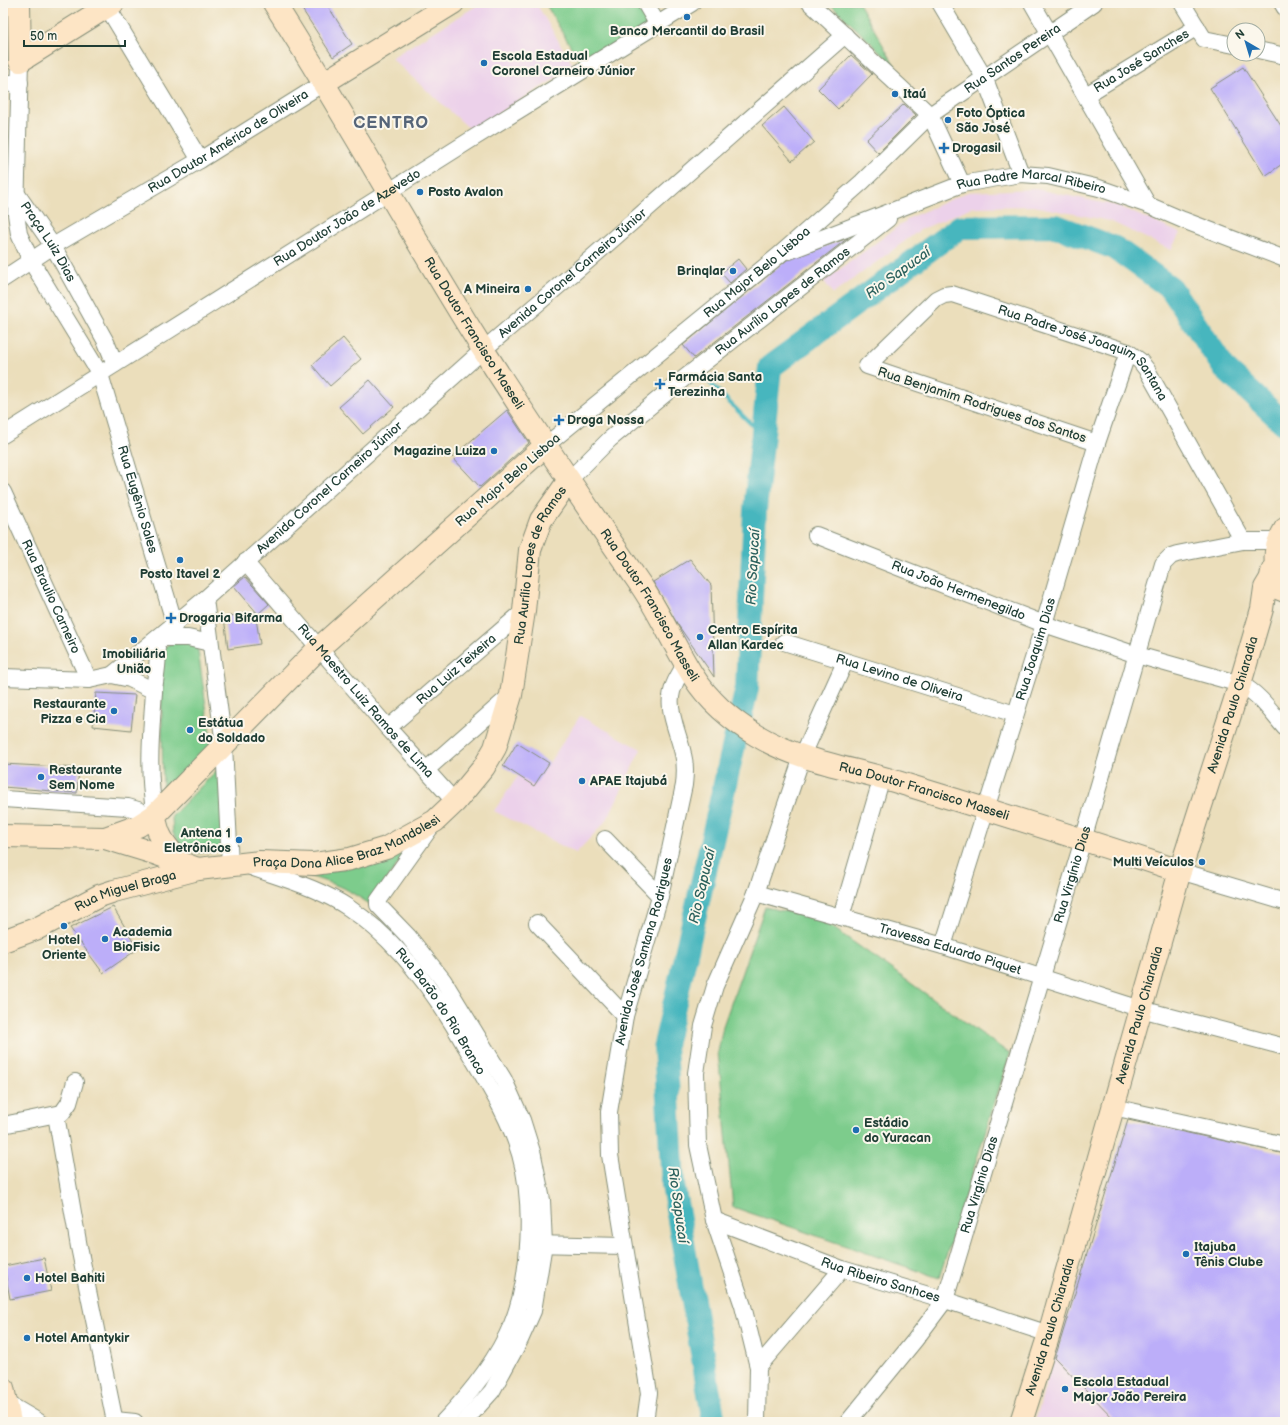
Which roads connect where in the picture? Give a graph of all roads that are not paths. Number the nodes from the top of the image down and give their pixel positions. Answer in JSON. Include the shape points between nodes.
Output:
{"nodes":[{"id":1,"x":19,"y":3,"type":"edge"},
{"id":2,"x":274,"y":3,"type":"edge"},
{"id":3,"x":453,"y":3,"type":"edge"},
{"id":4,"x":645,"y":3,"type":"edge"},
{"id":5,"x":692,"y":3,"type":"edge"},
{"id":6,"x":810,"y":3,"type":"edge"},
{"id":7,"x":940,"y":3,"type":"edge"},
{"id":8,"x":1032,"y":3,"type":"edge"},
{"id":9,"x":1094,"y":3,"type":"edge"},
{"id":10,"x":1182,"y":3,"type":"edge"},
{"id":11,"x":1282,"y":3,"type":"edge"},
{"id":12,"x":108,"y":4,"type":"edge"},
{"id":13,"x":1285,"y":8,"type":"edge"},
{"id":14,"x":658,"y":25,"type":"junction"},
{"id":15,"x":1197,"y":27,"type":"junction"},
{"id":16,"x":1049,"y":33,"type":"junction"},
{"id":17,"x":845,"y":35,"type":"junction"},
{"id":18,"x":1226,"y":43,"type":"edge"},
{"id":19,"x":1266,"y":52,"type":"edge"},
{"id":20,"x":1285,"y":56,"type":"edge"},
{"id":21,"x":20,"y":61,"type":"junction"},
{"id":22,"x":984,"y":78,"type":"junction"},
{"id":23,"x":325,"y":82,"type":"junction"},
{"id":24,"x":3,"y":83,"type":"edge"},
{"id":25,"x":20,"y":83,"type":"junction"},
{"id":26,"x":1086,"y":95,"type":"junction"},
{"id":27,"x":930,"y":115,"type":"junction"},
{"id":28,"x":200,"y":160,"type":"junction"},
{"id":29,"x":1021,"y":174,"type":"junction"},
{"id":30,"x":962,"y":184,"type":"junction"},
{"id":31,"x":388,"y":192,"type":"junction"},
{"id":32,"x":17,"y":194,"type":"junction"},
{"id":33,"x":1148,"y":205,"type":"junction"},
{"id":34,"x":900,"y":210,"type":"junction"},
{"id":35,"x":53,"y":246,"type":"junction"},
{"id":36,"x":778,"y":256,"type":"junction"},
{"id":37,"x":1285,"y":259,"type":"edge"},
{"id":38,"x":31,"y":261,"type":"junction"},
{"id":39,"x":3,"y":279,"type":"edge"},
{"id":40,"x":483,"y":350,"type":"junction"},
{"id":41,"x":1128,"y":352,"type":"junction"},
{"id":42,"x":115,"y":364,"type":"junction"},
{"id":43,"x":867,"y":366,"type":"joint"},
{"id":44,"x":100,"y":374,"type":"junction"},
{"id":45,"x":3,"y":435,"type":"edge"},
{"id":46,"x":1097,"y":443,"type":"junction"},
{"id":47,"x":545,"y":446,"type":"junction"},
{"id":48,"x":568,"y":480,"type":"junction"},
{"id":49,"x":3,"y":492,"type":"edge"},
{"id":50,"x":816,"y":534,"type":"dead end"},
{"id":51,"x":1281,"y":535,"type":"edge"},
{"id":52,"x":1243,"y":541,"type":"junction"},
{"id":53,"x":245,"y":562,"type":"junction"},
{"id":54,"x":1280,"y":578,"type":"edge"},
{"id":55,"x":205,"y":600,"type":"junction"},
{"id":56,"x":524,"y":611,"type":"junction"},
{"id":57,"x":175,"y":624,"type":"junction"},
{"id":58,"x":1044,"y":624,"type":"junction"},
{"id":59,"x":156,"y":640,"type":"junction"},
{"id":60,"x":784,"y":642,"type":"dead end"},
{"id":61,"x":210,"y":643,"type":"junction"},
{"id":62,"x":319,"y":648,"type":"junction"},
{"id":63,"x":1137,"y":655,"type":"junction"},
{"id":64,"x":845,"y":662,"type":"junction"},
{"id":65,"x":690,"y":670,"type":"junction"},
{"id":66,"x":112,"y":676,"type":"junction"},
{"id":67,"x":3,"y":677,"type":"edge"},
{"id":68,"x":89,"y":680,"type":"junction"},
{"id":69,"x":1240,"y":684,"type":"junction"},
{"id":70,"x":154,"y":691,"type":"junction"},
{"id":71,"x":511,"y":695,"type":"junction"},
{"id":72,"x":1016,"y":714,"type":"junction"},
{"id":73,"x":388,"y":728,"type":"junction"},
{"id":74,"x":1285,"y":728,"type":"edge"},
{"id":75,"x":224,"y":745,"type":"junction"},
{"id":76,"x":793,"y":754,"type":"junction"},
{"id":77,"x":426,"y":770,"type":"junction"},
{"id":78,"x":882,"y":777,"type":"junction"},
{"id":79,"x":3,"y":799,"type":"edge"},
{"id":80,"x":455,"y":802,"type":"junction"},
{"id":81,"x":985,"y":809,"type":"junction"},
{"id":82,"x":152,"y":817,"type":"junction"},
{"id":83,"x":435,"y":821,"type":"junction"},
{"id":84,"x":3,"y":836,"type":"edge"},
{"id":85,"x":105,"y":838,"type":"junction"},
{"id":86,"x":605,"y":839,"type":"dead end"},
{"id":87,"x":1083,"y":840,"type":"junction"},
{"id":88,"x":236,"y":864,"type":"junction"},
{"id":89,"x":190,"y":866,"type":"junction"},
{"id":90,"x":1180,"y":871,"type":"junction"},
{"id":91,"x":756,"y":894,"type":"junction"},
{"id":92,"x":660,"y":896,"type":"junction"},
{"id":93,"x":1285,"y":902,"type":"edge"},
{"id":94,"x":841,"y":917,"type":"junction"},
{"id":95,"x":537,"y":923,"type":"dead end"},
{"id":96,"x":3,"y":941,"type":"edge"},
{"id":97,"x":943,"y":946,"type":"junction"},
{"id":98,"x":1042,"y":976,"type":"junction"},
{"id":99,"x":1141,"y":1009,"type":"junction"},
{"id":100,"x":626,"y":1016,"type":"junction"},
{"id":101,"x":1285,"y":1047,"type":"edge"},
{"id":102,"x":75,"y":1082,"type":"dead end"},
{"id":103,"x":1112,"y":1107,"type":"junction"},
{"id":104,"x":56,"y":1115,"type":"junction"},
{"id":105,"x":3,"y":1125,"type":"edge"},
{"id":106,"x":1285,"y":1145,"type":"edge"},
{"id":107,"x":714,"y":1220,"type":"junction"},
{"id":108,"x":544,"y":1244,"type":"junction"},
{"id":109,"x":528,"y":1245,"type":"junction"},
{"id":110,"x":624,"y":1246,"type":"junction"},
{"id":111,"x":842,"y":1269,"type":"junction"},
{"id":112,"x":945,"y":1300,"type":"junction"},
{"id":113,"x":1049,"y":1334,"type":"junction"},
{"id":114,"x":758,"y":1367,"type":"junction"},
{"id":115,"x":5,"y":1410,"type":"edge"},
{"id":116,"x":115,"y":1421,"type":"edge"},
{"id":117,"x":39,"y":1422,"type":"edge"},
{"id":118,"x":136,"y":1422,"type":"edge"},
{"id":119,"x":443,"y":1422,"type":"edge"},
{"id":120,"x":464,"y":1422,"type":"edge"},
{"id":121,"x":645,"y":1422,"type":"edge"},
{"id":122,"x":756,"y":1422,"type":"edge"},
{"id":123,"x":848,"y":1422,"type":"edge"},
{"id":124,"x":1021,"y":1422,"type":"edge"}],
"edges":[{"from":1,"to":21,"type":"main road"},
{"from":2,"to":23,"type":"main road","name":"Rua Doutor Francisco Masseli"},
{"from":3,"to":23,"type":"main road","name":"Rua Doutor Américo de Oliveira"},
{"from":4,"to":14,"type":"street"},
{"from":5,"to":14,"type":"street","name":"Rua Doutor João de Azevedo"},
{"from":6,"to":17,"type":"street"},
{"from":7,"to":22,"type":"street"},
{"from":8,"to":16,"type":"street"},
{"from":9,"to":16,"type":"street","name":"Rua Santos Pereira"},
{"from":10,"to":15,"type":"street"},
{"from":11,"to":13,"type":"street"},
{"from":12,"to":21,"type":"main road"},
{"from":12,"to":28,"type":"street"},
{"from":14,"to":31,"type":"street","name":"Rua Doutor João de Azevedo"},
{"from":15,"to":18,"type":"street","via":[[1204,39]]},
{"from":15,"to":26,"type":"street","name":"Rua José Sanches"},
{"from":16,"to":22,"type":"street","name":"Rua Santos Pereira"},
{"from":16,"to":26,"type":"street"},
{"from":17,"to":27,"type":"street"},
{"from":17,"to":40,"type":"street","name":"Avenida Coronel Carneiro Júnior"},
{"from":19,"to":20,"type":"street"},
{"from":21,"to":25,"type":"street"},
{"from":22,"to":27,"type":"street","name":"Rua Santos Pereira"},
{"from":22,"to":29,"type":"street"},
{"from":23,"to":28,"type":"street","name":"Rua Doutor Américo de Oliveira"},
{"from":23,"to":31,"type":"main road","name":"Rua Doutor Francisco Masseli"},
{"from":24,"to":25,"type":"street"},
{"from":25,"to":32,"type":"street"},
{"from":26,"to":33,"type":"street"},
{"from":27,"to":30,"type":"street"},
{"from":27,"to":36,"type":"street","name":"Rua Major Belo Lisboa","via":[[862,182]]},
{"from":28,"to":35,"type":"street","name":"Rua Doutor Américo de Oliveira"},
{"from":29,"to":30,"type":"street","name":"Rua Padre Marcal Ribeiro"},
{"from":29,"to":33,"type":"street","name":"Rua Padre Marcal Ribeiro","via":[[1048,176],[1099,188]]},
{"from":30,"to":34,"type":"street","name":"Rua Padre Marcal Ribeiro"},
{"from":31,"to":40,"type":"main road","name":"Rua Doutor Francisco Masseli"},
{"from":31,"to":42,"type":"street","name":"Rua Doutor João de Azevedo"},
{"from":32,"to":35,"type":"street","name":"Praça Luiz Dias"},
{"from":32,"to":38,"type":"street","name":"Praça Luiz Dias","via":[[19,234]]},
{"from":33,"to":37,"type":"street","name":"Rua Padre Marcal Ribeiro"},
{"from":34,"to":36,"type":"street","name":"Rua Padre Marcal Ribeiro"},
{"from":34,"to":48,"type":"street","name":"Rua Aurílio Lopes de Ramos","via":[[683,379],[610,439]]},
{"from":35,"to":38,"type":"street","name":"Rua Doutor Américo de Oliveira"},
{"from":35,"to":42,"type":"street","name":"Praça Luiz Dias","via":[[106,342]]},
{"from":36,"to":47,"type":"street","name":"Rua Major Belo Lisboa"},
{"from":38,"to":39,"type":"street","name":"Rua Doutor Américo de Oliveira"},
{"from":38,"to":44,"type":"street","name":"Praça Luiz Dias"},
{"from":40,"to":47,"type":"main road","name":"Rua Doutor Francisco Masseli"},
{"from":40,"to":53,"type":"street","name":"Avenida Coronel Carneiro Júnior"},
{"from":41,"to":43,"type":"street","name":"Rua Padre José Joaquim Santana","via":[[952,294],[936,299]]},
{"from":41,"to":46,"type":"street","name":"Rua Joaquim Dias"},
{"from":41,"to":52,"type":"street","name":"Rua Padre José Joaquim Santana","via":[[1147,370]]},
{"from":42,"to":44,"type":"street","name":"Rua Doutor João de Azevedo"},
{"from":43,"to":46,"type":"street","name":"Rua Benjamim Rodrigues dos Santos"},
{"from":44,"to":45,"type":"street","name":"Rua Doutor João de Azevedo"},
{"from":44,"to":57,"type":"street","name":"Rua Eugênio Sales"},
{"from":46,"to":58,"type":"street","name":"Rua Joaquim Dias"},
{"from":47,"to":48,"type":"main road","name":"Rua Doutor Francisco Masseli"},
{"from":47,"to":62,"type":"main road","name":"Rua Major Belo Lisboa"},
{"from":48,"to":56,"type":"main road","name":"Rua Aurílio Lopes de Ramos","via":[[541,520],[530,550]]},
{"from":48,"to":65,"type":"main road","name":"Rua Doutor Francisco Masseli","via":[[647,594]]},
{"from":49,"to":68,"type":"street","name":"Rua Braulio Carneiro"},
{"from":50,"to":58,"type":"street","name":"Rua João Hermenegildo"},
{"from":51,"to":52,"type":"street","name":"Rua Virgínio Dias"},
{"from":51,"to":54,"type":"main road","name":"Avenida Paulo Chiaradia","via":[[1275,552]]},
{"from":52,"to":63,"type":"street","name":"Rua Virgínio Dias","via":[[1177,554],[1166,560]]},
{"from":53,"to":55,"type":"street","name":"Avenida Coronel Carneiro Júnior"},
{"from":53,"to":62,"type":"street","name":"Rua Maestro Luiz Ramos de Lima"},
{"from":54,"to":69,"type":"main road","name":"Avenida Paulo Chiaradia","via":[[1262,609]]},
{"from":55,"to":57,"type":"street","name":"Avenida Coronel Carneiro Júnior"},
{"from":55,"to":61,"type":"street"},
{"from":56,"to":71,"type":"main road","name":"Rua Aurílio Lopes de Ramos"},
{"from":56,"to":73,"type":"street","name":"Rua Luiz Teixeira"},
{"from":57,"to":59,"type":"street","name":"Avenida Coronel Carneiro Júnior"},
{"from":58,"to":63,"type":"street","name":"Rua João Hermenegildo"},
{"from":58,"to":72,"type":"street","name":"Rua Joaquim Dias"},
{"from":59,"to":61,"type":"street","via":[[188,638]]},
{"from":59,"to":66,"type":"street","name":"Avenida Coronel Carneiro Júnior"},
{"from":59,"to":70,"type":"street","via":[[158,652]]},
{"from":60,"to":64,"type":"street","name":"Rua Levino de Oliveira"},
{"from":61,"to":75,"type":"street"},
{"from":62,"to":73,"type":"street","name":"Rua Maestro Luiz Ramos de Lima"},
{"from":62,"to":75,"type":"main road","name":"Rua Major Belo Lisboa"},
{"from":63,"to":69,"type":"street","name":"Rua João Hermenegildo"},
{"from":63,"to":87,"type":"street","name":"Rua Virgínio Dias"},
{"from":64,"to":72,"type":"street","name":"Rua Levino de Oliveira"},
{"from":64,"to":76,"type":"street"},
{"from":65,"to":76,"type":"main road","name":"Rua Doutor Francisco Masseli","via":[[713,701],[730,716],[756,735]]},
{"from":65,"to":92,"type":"street","name":"Avenida José Santana Rodrigues","via":[[673,687],[670,698],[686,771]]},
{"from":66,"to":68,"type":"street"},
{"from":66,"to":70,"type":"street","via":[[130,679]]},
{"from":67,"to":68,"type":"street"},
{"from":69,"to":74,"type":"street","name":"Rua João Hermenegildo","via":[[1259,696]]},
{"from":69,"to":90,"type":"main road","name":"Avenida Paulo Chiaradia"},
{"from":70,"to":82,"type":"street","via":[[150,774]]},
{"from":71,"to":77,"type":"street"},
{"from":71,"to":80,"type":"main road","name":"Rua Aurílio Lopes de Ramos","via":[[495,748],[484,768]]},
{"from":72,"to":81,"type":"street","name":"Rua Joaquim Dias"},
{"from":73,"to":77,"type":"street","name":"Rua Maestro Luiz Ramos de Lima"},
{"from":75,"to":82,"type":"main road","name":"Rua Major Belo Lisboa"},
{"from":75,"to":88,"type":"street"},
{"from":76,"to":78,"type":"main road","name":"Rua Doutor Francisco Masseli"},
{"from":76,"to":91,"type":"street"},
{"from":77,"to":80,"type":"street","name":"Rua Maestro Luiz Ramos de Lima"},
{"from":78,"to":81,"type":"main road","name":"Rua Doutor Francisco Masseli"},
{"from":78,"to":94,"type":"street"},
{"from":79,"to":82,"type":"street","via":[[128,807]]},
{"from":80,"to":83,"type":"main road","name":"Praça Dona Alice Braz Mandolesi"},
{"from":81,"to":87,"type":"main road","name":"Rua Doutor Francisco Masseli"},
{"from":81,"to":97,"type":"street","name":"Rua Joaquim Dias"},
{"from":82,"to":85,"type":"main road","name":"Rua Major Belo Lisboa","via":[[138,826]]},
{"from":82,"to":89,"type":"main road","via":[[162,840]]},
{"from":83,"to":88,"type":"main road","name":"Praça Dona Alice Braz Mandolesi","via":[[386,848],[350,859],[314,864]]},
{"from":83,"to":108,"type":"street","name":"Rua Barão do Rio Branco","via":[[378,901],[380,908],[408,936],[443,980],[504,1080],[522,1120],[533,1155],[542,1200]]},
{"from":84,"to":85,"type":"main road"},
{"from":85,"to":89,"type":"main road"},
{"from":86,"to":92,"type":"street"},
{"from":87,"to":90,"type":"main road","name":"Rua Doutor Francisco Masseli"},
{"from":87,"to":98,"type":"street","name":"Rua Virgínio Dias"},
{"from":88,"to":89,"type":"main road","name":"Rua Miguel Braga"},
{"from":88,"to":109,"type":"street","name":"Rua Barão do Rio Branco","via":[[310,888],[348,907],[380,932],[420,978],[451,1020],[509,1124],[522,1162],[529,1214]]},
{"from":89,"to":96,"type":"main road","name":"Rua Miguel Braga","via":[[106,894],[38,928]]},
{"from":90,"to":93,"type":"street"},
{"from":90,"to":99,"type":"main road","name":"Avenida Paulo Chiaradia"},
{"from":91,"to":94,"type":"street","name":"Travessa Eduardo Piquet"},
{"from":91,"to":107,"type":"street","via":[[715,986],[704,1026],[696,1073],[698,1145]]},
{"from":92,"to":100,"type":"street","name":"Avenida José Santana Rodrigues"},
{"from":94,"to":97,"type":"street","name":"Travessa Eduardo Piquet"},
{"from":95,"to":100,"type":"street"},
{"from":97,"to":98,"type":"street","name":"Travessa Eduardo Piquet"},
{"from":98,"to":99,"type":"street","name":"Travessa Eduardo Piquet"},
{"from":98,"to":112,"type":"street","name":"Rua Virgínio Dias"},
{"from":99,"to":101,"type":"street","name":"Travessa Eduardo Piquet"},
{"from":99,"to":103,"type":"main road","name":"Avenida Paulo Chiaradia"},
{"from":100,"to":110,"type":"street","name":"Avenida José Santana Rodrigues","via":[[609,1112],[610,1155]]},
{"from":102,"to":104,"type":"street","via":[[69,1103],[62,1113]]},
{"from":103,"to":106,"type":"street"},
{"from":103,"to":113,"type":"main road","name":"Avenida Paulo Chiaradia"},
{"from":104,"to":105,"type":"street"},
{"from":104,"to":116,"type":"street","via":[[79,1247]]},
{"from":107,"to":111,"type":"street","name":"Rua Ribeiro Sanhces"},
{"from":107,"to":114,"type":"street","via":[[743,1306]]},
{"from":108,"to":109,"type":"street"},
{"from":108,"to":110,"type":"street"},
{"from":108,"to":120,"type":"street","name":"Rua Barão do Rio Branco","via":[[532,1311],[520,1340],[492,1391]]},
{"from":109,"to":119,"type":"street","name":"Rua Barão do Rio Branco","via":[[523,1283],[512,1324],[488,1368],[468,1396]]},
{"from":110,"to":121,"type":"street","name":"Avenida José Santana Rodrigues","via":[[649,1393]]},
{"from":111,"to":112,"type":"street","name":"Rua Ribeiro Sanhces"},
{"from":111,"to":114,"type":"street"},
{"from":112,"to":113,"type":"street","name":"Rua Ribeiro Sanhces"},
{"from":112,"to":123,"type":"street"},
{"from":113,"to":124,"type":"main road","name":"Avenida Paulo Chiaradia"},
{"from":114,"to":122,"type":"street"},
{"from":115,"to":117,"type":"street"},
{"from":116,"to":118,"type":"street"}]}
